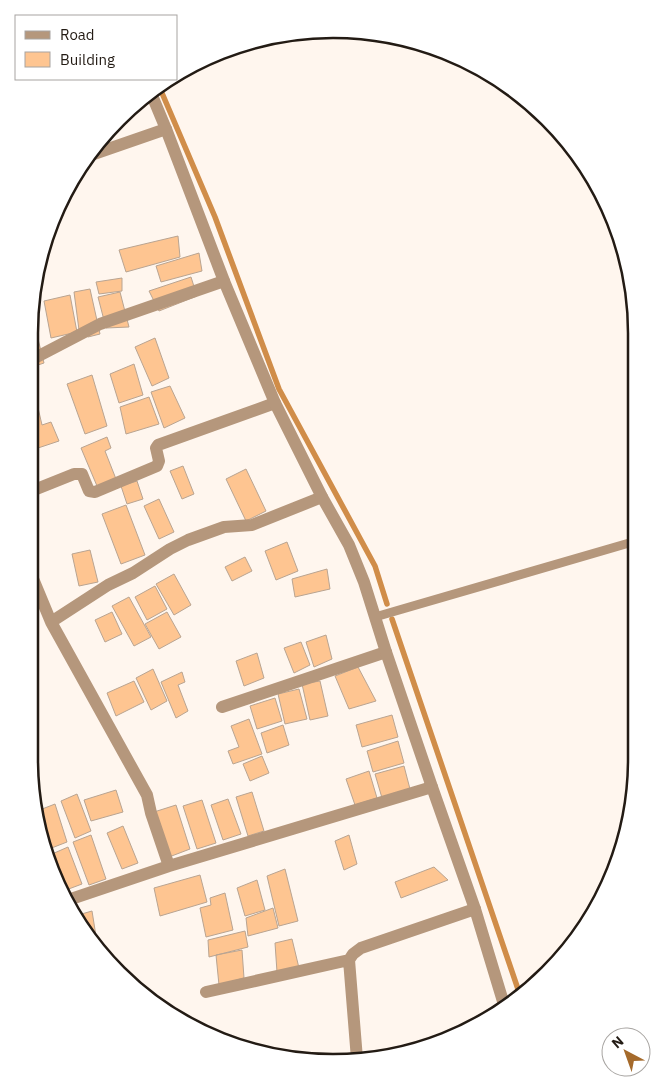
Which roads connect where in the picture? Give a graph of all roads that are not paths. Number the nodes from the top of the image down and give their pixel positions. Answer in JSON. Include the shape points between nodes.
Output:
{"nodes":[{"id":1,"x":153,"y":99,"type":"edge"},
{"id":2,"x":166,"y":129,"type":"junction"},
{"id":3,"x":100,"y":152,"type":"edge"},
{"id":4,"x":224,"y":281,"type":"junction"},
{"id":5,"x":38,"y":356,"type":"edge"},
{"id":6,"x":275,"y":402,"type":"junction"},
{"id":7,"x":38,"y":488,"type":"edge"},
{"id":8,"x":322,"y":497,"type":"junction"},
{"id":9,"x":628,"y":543,"type":"edge"},
{"id":10,"x":38,"y":591,"type":"edge"},
{"id":11,"x":375,"y":617,"type":"junction"},
{"id":12,"x":51,"y":622,"type":"junction"},
{"id":13,"x":386,"y":652,"type":"junction"},
{"id":14,"x":222,"y":707,"type":"dead end"},
{"id":15,"x":432,"y":786,"type":"junction"},
{"id":16,"x":169,"y":866,"type":"junction"},
{"id":17,"x":72,"y":898,"type":"edge"},
{"id":18,"x":475,"y":909,"type":"junction"},
{"id":19,"x":349,"y":960,"type":"junction"},
{"id":20,"x":206,"y":992,"type":"dead end"},
{"id":21,"x":503,"y":1001,"type":"edge"},
{"id":22,"x":357,"y":1054,"type":"edge"}],
"edges":[{"from":1,"to":2,"type":"street"},
{"from":2,"to":3,"type":"street"},
{"from":2,"to":4,"type":"street"},
{"from":4,"to":5,"type":"street","via":[[100,324]]},
{"from":4,"to":6,"type":"street"},
{"from":6,"to":7,"type":"street","via":[[158,445],[157,466],[95,492],[89,491],[82,474]]},
{"from":6,"to":8,"type":"street"},
{"from":8,"to":11,"type":"street","via":[[349,545]]},
{"from":8,"to":12,"type":"street","via":[[252,525],[224,527],[188,540]]},
{"from":9,"to":11,"type":"lane"},
{"from":10,"to":12,"type":"street"},
{"from":11,"to":13,"type":"street"},
{"from":12,"to":16,"type":"street","via":[[147,795]]},
{"from":13,"to":14,"type":"street"},
{"from":13,"to":15,"type":"street"},
{"from":15,"to":16,"type":"street"},
{"from":15,"to":18,"type":"street"},
{"from":16,"to":17,"type":"street"},
{"from":18,"to":19,"type":"street","via":[[361,948]]},
{"from":18,"to":21,"type":"street"},
{"from":19,"to":20,"type":"street"},
{"from":19,"to":22,"type":"street"}]}
